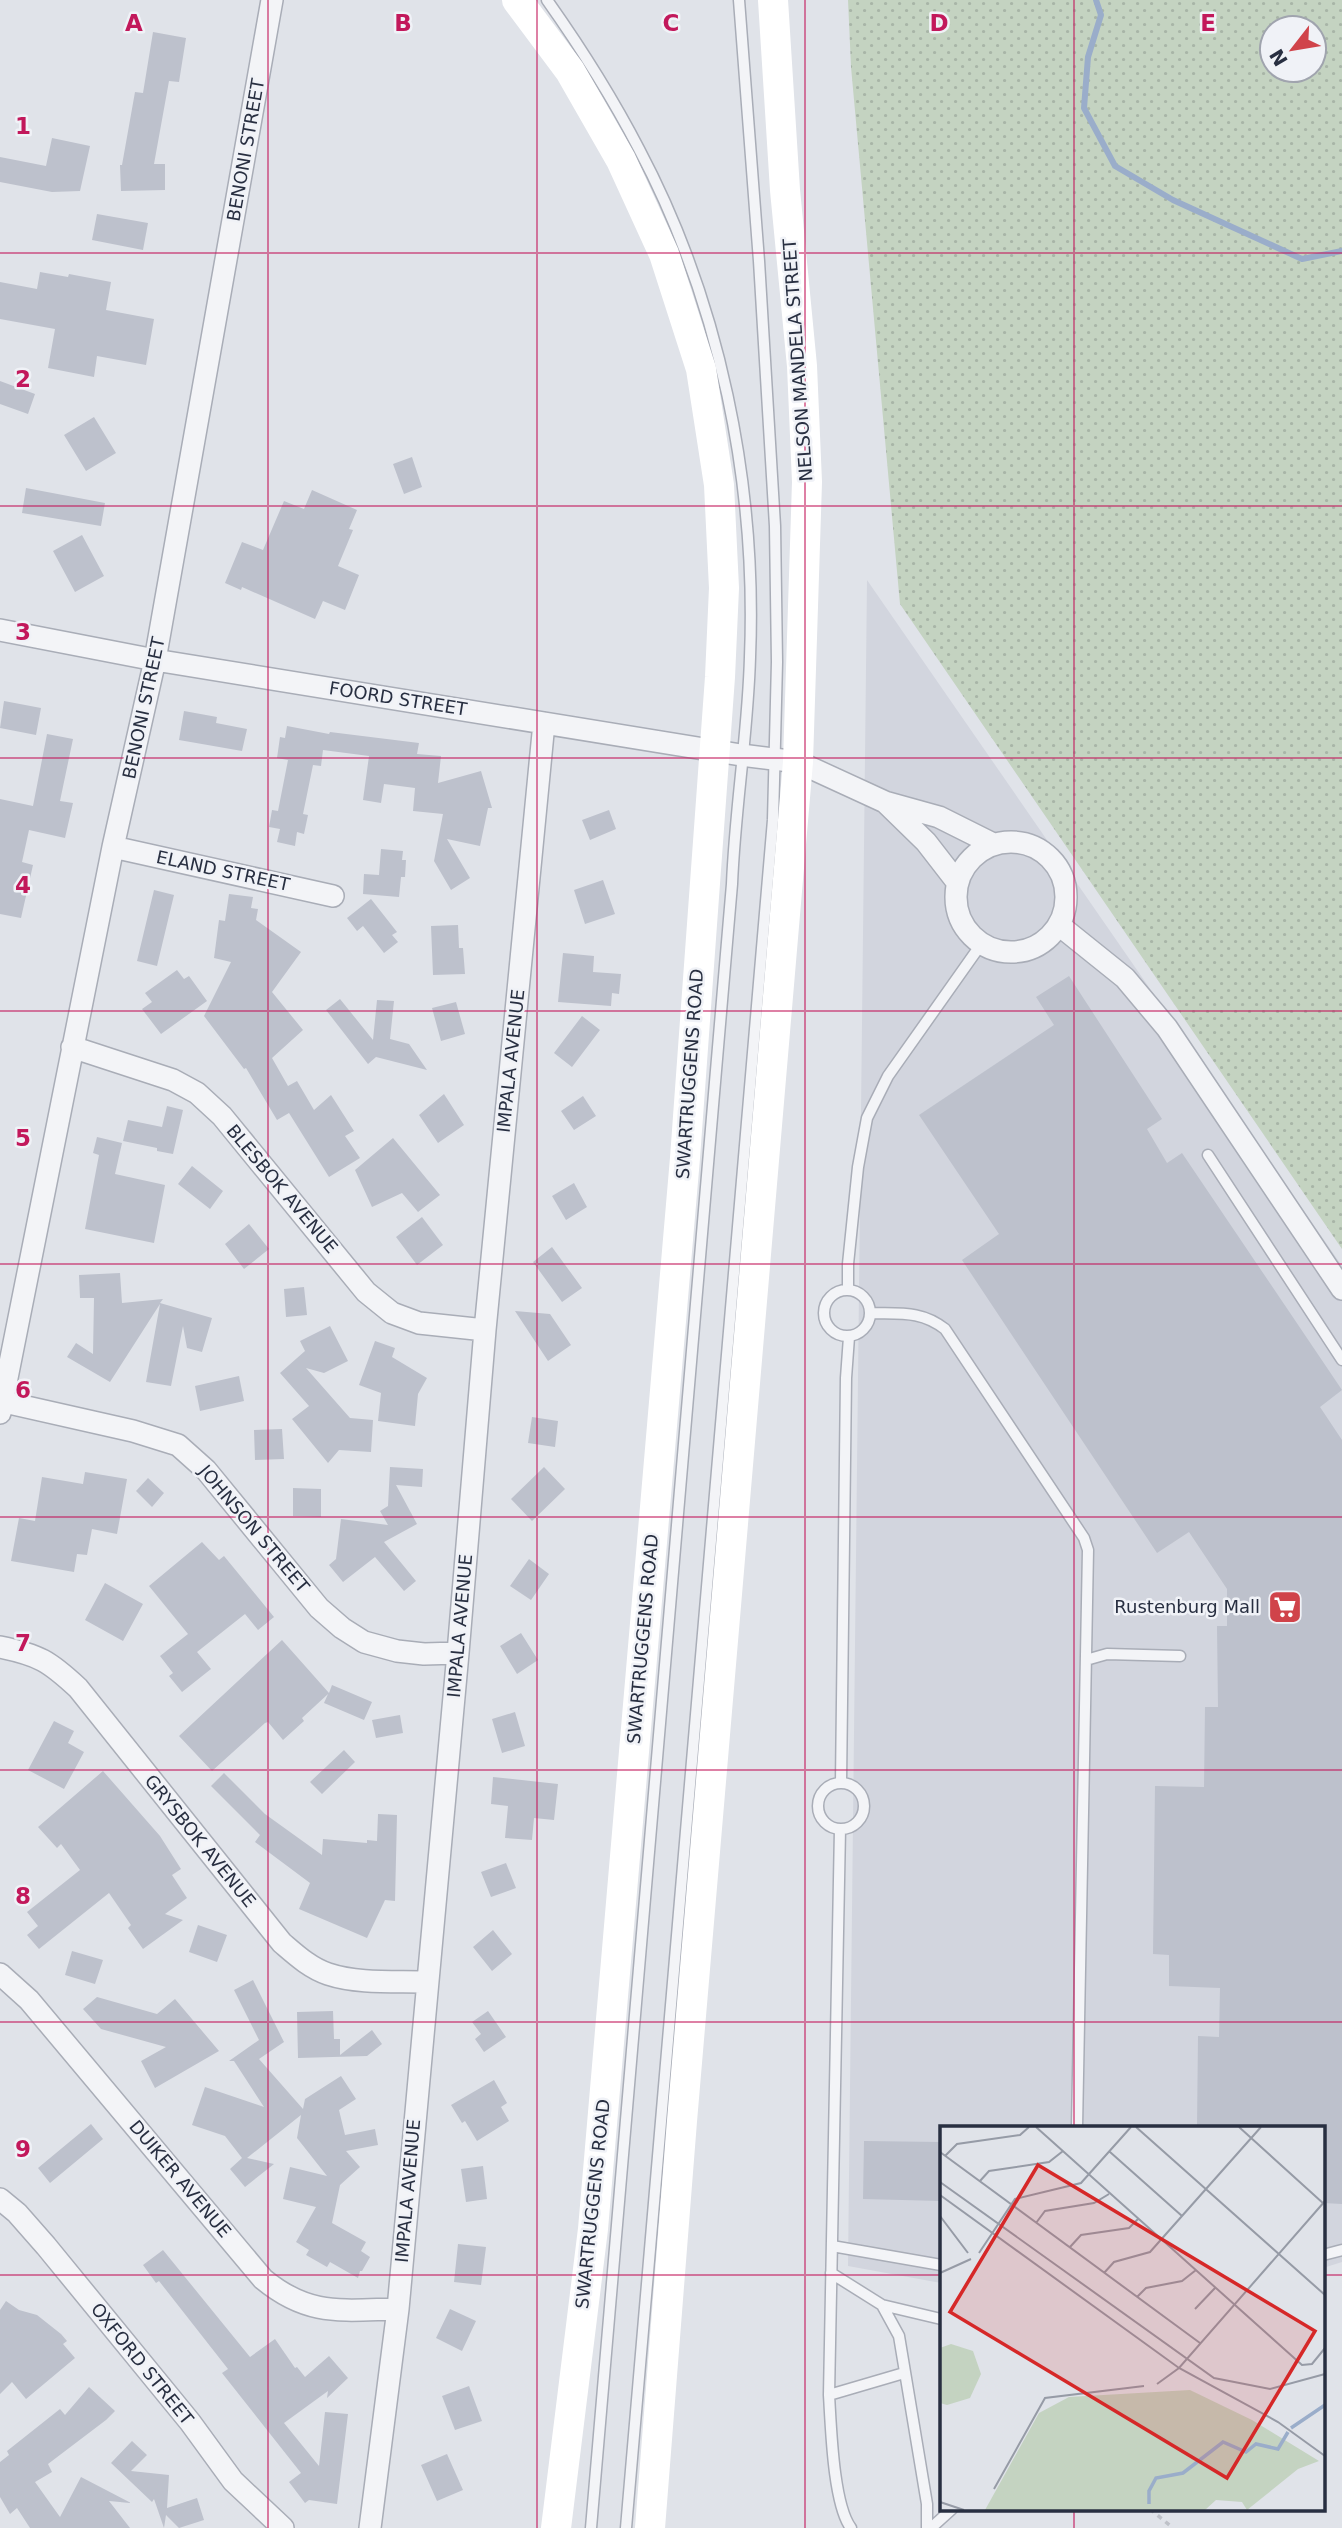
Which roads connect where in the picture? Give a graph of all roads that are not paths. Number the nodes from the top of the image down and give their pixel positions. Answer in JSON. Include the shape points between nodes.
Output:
{"nodes":[{"id":1,"x":272,"y":0,"type":"edge"},
{"id":2,"x":517,"y":0,"type":"edge"},
{"id":3,"x":547,"y":0,"type":"edge"},
{"id":4,"x":739,"y":0,"type":"edge"},
{"id":5,"x":773,"y":0,"type":"edge"},
{"id":6,"x":0,"y":630,"type":"edge"},
{"id":7,"x":155,"y":660,"type":"junction"},
{"id":8,"x":544,"y":723,"type":"junction"},
{"id":9,"x":727,"y":752,"type":"junction"},
{"id":10,"x":786,"y":760,"type":"junction"},
{"id":11,"x":885,"y":802,"type":"junction"},
{"id":12,"x":993,"y":844,"type":"junction"},
{"id":13,"x":113,"y":847,"type":"junction"},
{"id":14,"x":957,"y":882,"type":"junction"},
{"id":15,"x":333,"y":895,"type":"dead end"},
{"id":16,"x":1059,"y":925,"type":"junction"},
{"id":17,"x":982,"y":943,"type":"junction"},
{"id":18,"x":72,"y":1047,"type":"junction"},
{"id":19,"x":1208,"y":1155,"type":"dead end"},
{"id":20,"x":1342,"y":1289,"type":"edge"},
{"id":21,"x":848,"y":1290,"type":"junction"},
{"id":22,"x":870,"y":1313,"type":"junction"},
{"id":23,"x":485,"y":1330,"type":"junction"},
{"id":24,"x":849,"y":1336,"type":"junction"},
{"id":25,"x":1342,"y":1360,"type":"edge"},
{"id":26,"x":1,"y":1405,"type":"edge"},
{"id":27,"x":0,"y":1647,"type":"edge"},
{"id":28,"x":458,"y":1653,"type":"junction"},
{"id":29,"x":1180,"y":1656,"type":"dead end"},
{"id":30,"x":1086,"y":1660,"type":"junction"},
{"id":31,"x":841,"y":1783,"type":"junction"},
{"id":32,"x":840,"y":1829,"type":"junction"},
{"id":33,"x":0,"y":1974,"type":"edge"},
{"id":34,"x":426,"y":1982,"type":"junction"},
{"id":35,"x":1077,"y":2126,"type":"edge"},
{"id":36,"x":0,"y":2200,"type":"edge"},
{"id":37,"x":832,"y":2246,"type":"junction"},
{"id":38,"x":1342,"y":2250,"type":"edge"},
{"id":39,"x":1324,"y":2255,"type":"edge"},
{"id":40,"x":940,"y":2265,"type":"edge"},
{"id":41,"x":831,"y":2273,"type":"junction"},
{"id":42,"x":882,"y":2305,"type":"junction"},
{"id":43,"x":398,"y":2309,"type":"junction"},
{"id":44,"x":940,"y":2319,"type":"edge"},
{"id":45,"x":904,"y":2373,"type":"junction"},
{"id":46,"x":828,"y":2395,"type":"junction"},
{"id":47,"x":951,"y":2510,"type":"edge"},
{"id":48,"x":847,"y":2526,"type":"edge"},
{"id":49,"x":283,"y":2528,"type":"edge"},
{"id":50,"x":370,"y":2528,"type":"edge"},
{"id":51,"x":556,"y":2528,"type":"edge"},
{"id":52,"x":590,"y":2528,"type":"edge"},
{"id":53,"x":626,"y":2528,"type":"edge"},
{"id":54,"x":650,"y":2528,"type":"edge"},
{"id":55,"x":929,"y":2528,"type":"edge"}],
"edges":[{"from":1,"to":7,"type":"street","name":"BENONI STREET"},
{"from":2,"to":9,"type":"main road","name":"SWARTRUGGENS ROAD","via":[[570,71],[621,160],[664,254],[701,369],[719,485],[724,588],[720,677]]},
{"from":3,"to":9,"type":"lane","via":[[640,150],[687,257],[713,334],[740,466],[747,533],[750,657]]},
{"from":4,"to":10,"type":"lane","via":[[759,261],[775,526],[777,662]]},
{"from":5,"to":10,"type":"main road","name":"NELSON MANDELA STREET","via":[[807,482]]},
{"from":6,"to":7,"type":"street","name":"FOORD STREET"},
{"from":7,"to":8,"type":"street","name":"FOORD STREET"},
{"from":7,"to":13,"type":"street","name":"BENONI STREET"},
{"from":8,"to":9,"type":"street","name":"FOORD STREET"},
{"from":8,"to":23,"type":"street","name":"IMPALA AVENUE"},
{"from":9,"to":10,"type":"street","name":"FOORD STREET"},
{"from":9,"to":51,"type":"main road","name":"SWARTRUGGENS ROAD","via":[[685,1158],[593,2230]]},
{"from":9,"to":52,"type":"lane","via":[[730,912]]},
{"from":10,"to":11,"type":"street","name":"FOORD STREET"},
{"from":10,"to":53,"type":"lane","via":[[773,820]]},
{"from":10,"to":54,"type":"main road"},
{"from":11,"to":12,"type":"street","via":[[939,817]]},
{"from":11,"to":14,"type":"street","via":[[926,842]]},
{"from":12,"to":14,"type":"street","via":[[970,859]]},
{"from":12,"to":16,"type":"street","via":[[1031,845],[1059,869],[1065,888]]},
{"from":13,"to":15,"type":"street","name":"ELAND STREET"},
{"from":13,"to":18,"type":"street","name":"BENONI STREET"},
{"from":14,"to":17,"type":"street","via":[[959,917]]},
{"from":16,"to":17,"type":"street","via":[[1033,948],[1016,952]]},
{"from":16,"to":20,"type":"street","via":[[1125,978],[1151,1007]]},
{"from":17,"to":21,"type":"lane","via":[[888,1076],[867,1118],[858,1167]]},
{"from":18,"to":23,"type":"street","name":"BLESBOK AVENUE","via":[[173,1080],[197,1093],[222,1116],[366,1292],[391,1313],[419,1323]]},
{"from":18,"to":26,"type":"street","name":"BENONI STREET"},
{"from":19,"to":25,"type":"lane"},
{"from":21,"to":22,"type":"lane","via":[[862,1296]]},
{"from":21,"to":24,"type":"lane","via":[[834,1294],[824,1313],[828,1327]]},
{"from":22,"to":24,"type":"lane","via":[[863,1330]]},
{"from":22,"to":30,"type":"lane","via":[[915,1314],[945,1329],[1084,1538],[1088,1550]]},
{"from":23,"to":28,"type":"street","name":"IMPALA AVENUE"},
{"from":24,"to":31,"type":"lane"},
{"from":26,"to":28,"type":"street","name":"JOHNSON STREET","via":[[133,1431],[178,1445],[206,1470],[319,1608],[342,1628],[364,1643],[397,1651]]},
{"from":27,"to":34,"type":"street","name":"GRYSBOK AVENUE","via":[[32,1653],[55,1666],[78,1688],[282,1943],[303,1961],[347,1979]]},
{"from":28,"to":34,"type":"street","name":"IMPALA AVENUE"},
{"from":29,"to":30,"type":"lane","via":[[1107,1654]]},
{"from":30,"to":35,"type":"lane"},
{"from":31,"to":32,"type":"lane","via":[[823,1792],[818,1806],[823,1820]]},
{"from":31,"to":32,"type":"lane","via":[[856,1789],[864,1809],[857,1823]]},
{"from":32,"to":37,"type":"lane"},
{"from":33,"to":43,"type":"street","name":"DUIKER AVENUE","via":[[29,2000],[263,2279],[282,2295],[332,2310]]},
{"from":34,"to":43,"type":"street","name":"IMPALA AVENUE"},
{"from":36,"to":49,"type":"street","name":"OXFORD STREET","via":[[46,2246],[233,2481]]},
{"from":37,"to":40,"type":"lane"},
{"from":37,"to":41,"type":"lane"},
{"from":38,"to":39,"type":"lane"},
{"from":41,"to":42,"type":"lane"},
{"from":41,"to":46,"type":"lane"},
{"from":42,"to":44,"type":"lane"},
{"from":42,"to":45,"type":"lane","via":[[899,2336]]},
{"from":43,"to":50,"type":"street","name":"IMPALA AVENUE"},
{"from":45,"to":46,"type":"lane"},
{"from":45,"to":55,"type":"lane"},
{"from":46,"to":48,"type":"lane","via":[[833,2458]]},
{"from":47,"to":55,"type":"lane"}]}
